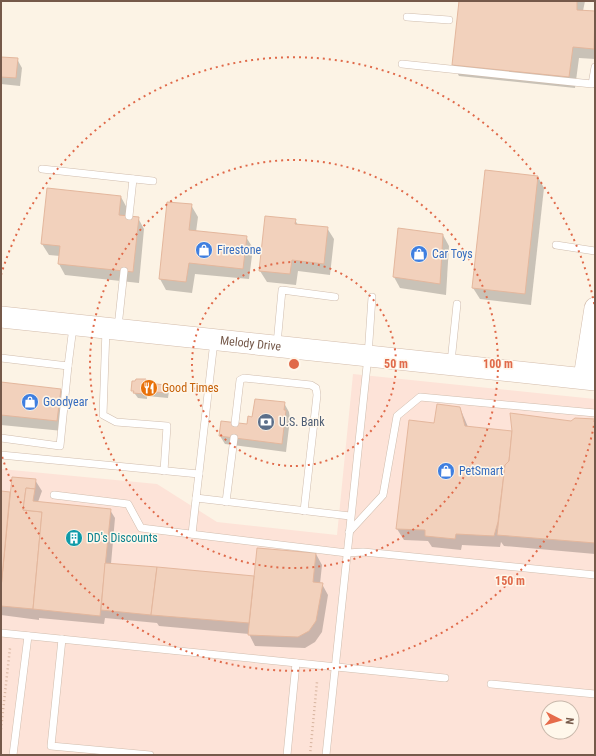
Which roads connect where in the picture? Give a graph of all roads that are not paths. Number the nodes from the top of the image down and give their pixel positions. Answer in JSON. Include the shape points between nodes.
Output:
{"nodes":[{"id":1,"x":407,"y":17,"type":"dead end"},
{"id":2,"x":449,"y":20,"type":"dead end"},
{"id":3,"x":402,"y":64,"type":"dead end"},
{"id":4,"x":595,"y":67,"type":"edge"},
{"id":5,"x":42,"y":169,"type":"dead end"},
{"id":6,"x":133,"y":178,"type":"junction"},
{"id":7,"x":153,"y":181,"type":"dead end"},
{"id":8,"x":129,"y":216,"type":"dead end"},
{"id":9,"x":556,"y":245,"type":"dead end"},
{"id":10,"x":595,"y":251,"type":"edge"},
{"id":11,"x":124,"y":271,"type":"dead end"},
{"id":12,"x":336,"y":296,"type":"dead end"},
{"id":13,"x":372,"y":297,"type":"dead end"},
{"id":14,"x":457,"y":304,"type":"dead end"},
{"id":15,"x":595,"y":308,"type":"edge"},
{"id":16,"x":1,"y":317,"type":"edge"},
{"id":17,"x":73,"y":324,"type":"junction"},
{"id":18,"x":112,"y":328,"type":"junction"},
{"id":19,"x":214,"y":339,"type":"junction"},
{"id":20,"x":277,"y":346,"type":"junction"},
{"id":21,"x":368,"y":356,"type":"junction"},
{"id":22,"x":1,"y":358,"type":"edge"},
{"id":23,"x":450,"y":364,"type":"junction"},
{"id":24,"x":68,"y":366,"type":"junction"},
{"id":25,"x":589,"y":379,"type":"edge"},
{"id":26,"x":595,"y":413,"type":"edge"},
{"id":27,"x":235,"y":423,"type":"dead end"},
{"id":28,"x":1,"y":438,"type":"edge"},
{"id":29,"x":234,"y":438,"type":"dead end"},
{"id":30,"x":1,"y":455,"type":"edge"},
{"id":31,"x":164,"y":471,"type":"junction"},
{"id":32,"x":198,"y":474,"type":"junction"},
{"id":33,"x":54,"y":495,"type":"dead end"},
{"id":34,"x":196,"y":498,"type":"junction"},
{"id":35,"x":226,"y":502,"type":"junction"},
{"id":36,"x":304,"y":511,"type":"junction"},
{"id":37,"x":350,"y":516,"type":"junction"},
{"id":38,"x":349,"y":532,"type":"junction"},
{"id":39,"x":192,"y":534,"type":"junction"},
{"id":40,"x":347,"y":553,"type":"junction"},
{"id":41,"x":595,"y":575,"type":"edge"},
{"id":42,"x":1,"y":633,"type":"edge"},
{"id":43,"x":28,"y":636,"type":"junction"},
{"id":44,"x":62,"y":639,"type":"junction"},
{"id":45,"x":296,"y":663,"type":"junction"},
{"id":46,"x":335,"y":667,"type":"junction"},
{"id":47,"x":445,"y":678,"type":"dead end"},
{"id":48,"x":491,"y":684,"type":"dead end"},
{"id":49,"x":595,"y":694,"type":"edge"},
{"id":50,"x":13,"y":755,"type":"edge"},
{"id":51,"x":150,"y":755,"type":"edge"},
{"id":52,"x":287,"y":755,"type":"edge"},
{"id":53,"x":326,"y":755,"type":"edge"}],
"edges":[{"from":1,"to":2,"type":"lane"},
{"from":3,"to":4,"type":"lane","via":[[592,84]]},
{"from":5,"to":6,"type":"lane"},
{"from":6,"to":7,"type":"lane"},
{"from":6,"to":8,"type":"lane"},
{"from":9,"to":10,"type":"lane"},
{"from":11,"to":18,"type":"lane"},
{"from":12,"to":20,"type":"lane","via":[[282,290]]},
{"from":13,"to":21,"type":"lane"},
{"from":14,"to":23,"type":"lane"},
{"from":15,"to":25,"type":"street"},
{"from":16,"to":17,"type":"street","name":"Melody Drive"},
{"from":17,"to":18,"type":"street","name":"Melody Drive"},
{"from":17,"to":24,"type":"lane"},
{"from":18,"to":19,"type":"street","name":"Melody Drive"},
{"from":18,"to":31,"type":"lane","via":[[103,414],[116,422],[167,426]]},
{"from":19,"to":20,"type":"street","name":"Melody Drive"},
{"from":19,"to":32,"type":"lane"},
{"from":20,"to":21,"type":"street","name":"Melody Drive"},
{"from":21,"to":23,"type":"street","name":"Melody Drive"},
{"from":21,"to":37,"type":"lane"},
{"from":22,"to":24,"type":"lane"},
{"from":23,"to":25,"type":"street","name":"Melody Drive"},
{"from":24,"to":28,"type":"lane","via":[[60,446]]},
{"from":26,"to":38,"type":"lane","via":[[420,397],[397,416],[383,495]]},
{"from":27,"to":36,"type":"lane","via":[[240,380],[244,378],[311,385],[316,388]]},
{"from":29,"to":35,"type":"lane"},
{"from":30,"to":31,"type":"lane"},
{"from":31,"to":32,"type":"lane"},
{"from":32,"to":34,"type":"lane"},
{"from":33,"to":39,"type":"lane","via":[[128,504],[141,528]]},
{"from":34,"to":35,"type":"lane"},
{"from":34,"to":39,"type":"lane"},
{"from":35,"to":36,"type":"lane"},
{"from":36,"to":37,"type":"lane"},
{"from":37,"to":38,"type":"lane"},
{"from":38,"to":40,"type":"lane"},
{"from":39,"to":40,"type":"lane"},
{"from":40,"to":41,"type":"lane","via":[[377,553]]},
{"from":40,"to":46,"type":"lane"},
{"from":42,"to":43,"type":"lane"},
{"from":43,"to":44,"type":"lane"},
{"from":43,"to":50,"type":"lane"},
{"from":44,"to":45,"type":"lane"},
{"from":44,"to":51,"type":"lane","via":[[51,746]]},
{"from":45,"to":46,"type":"lane"},
{"from":45,"to":52,"type":"lane"},
{"from":46,"to":47,"type":"lane"},
{"from":46,"to":53,"type":"lane"},
{"from":48,"to":49,"type":"lane"}]}
